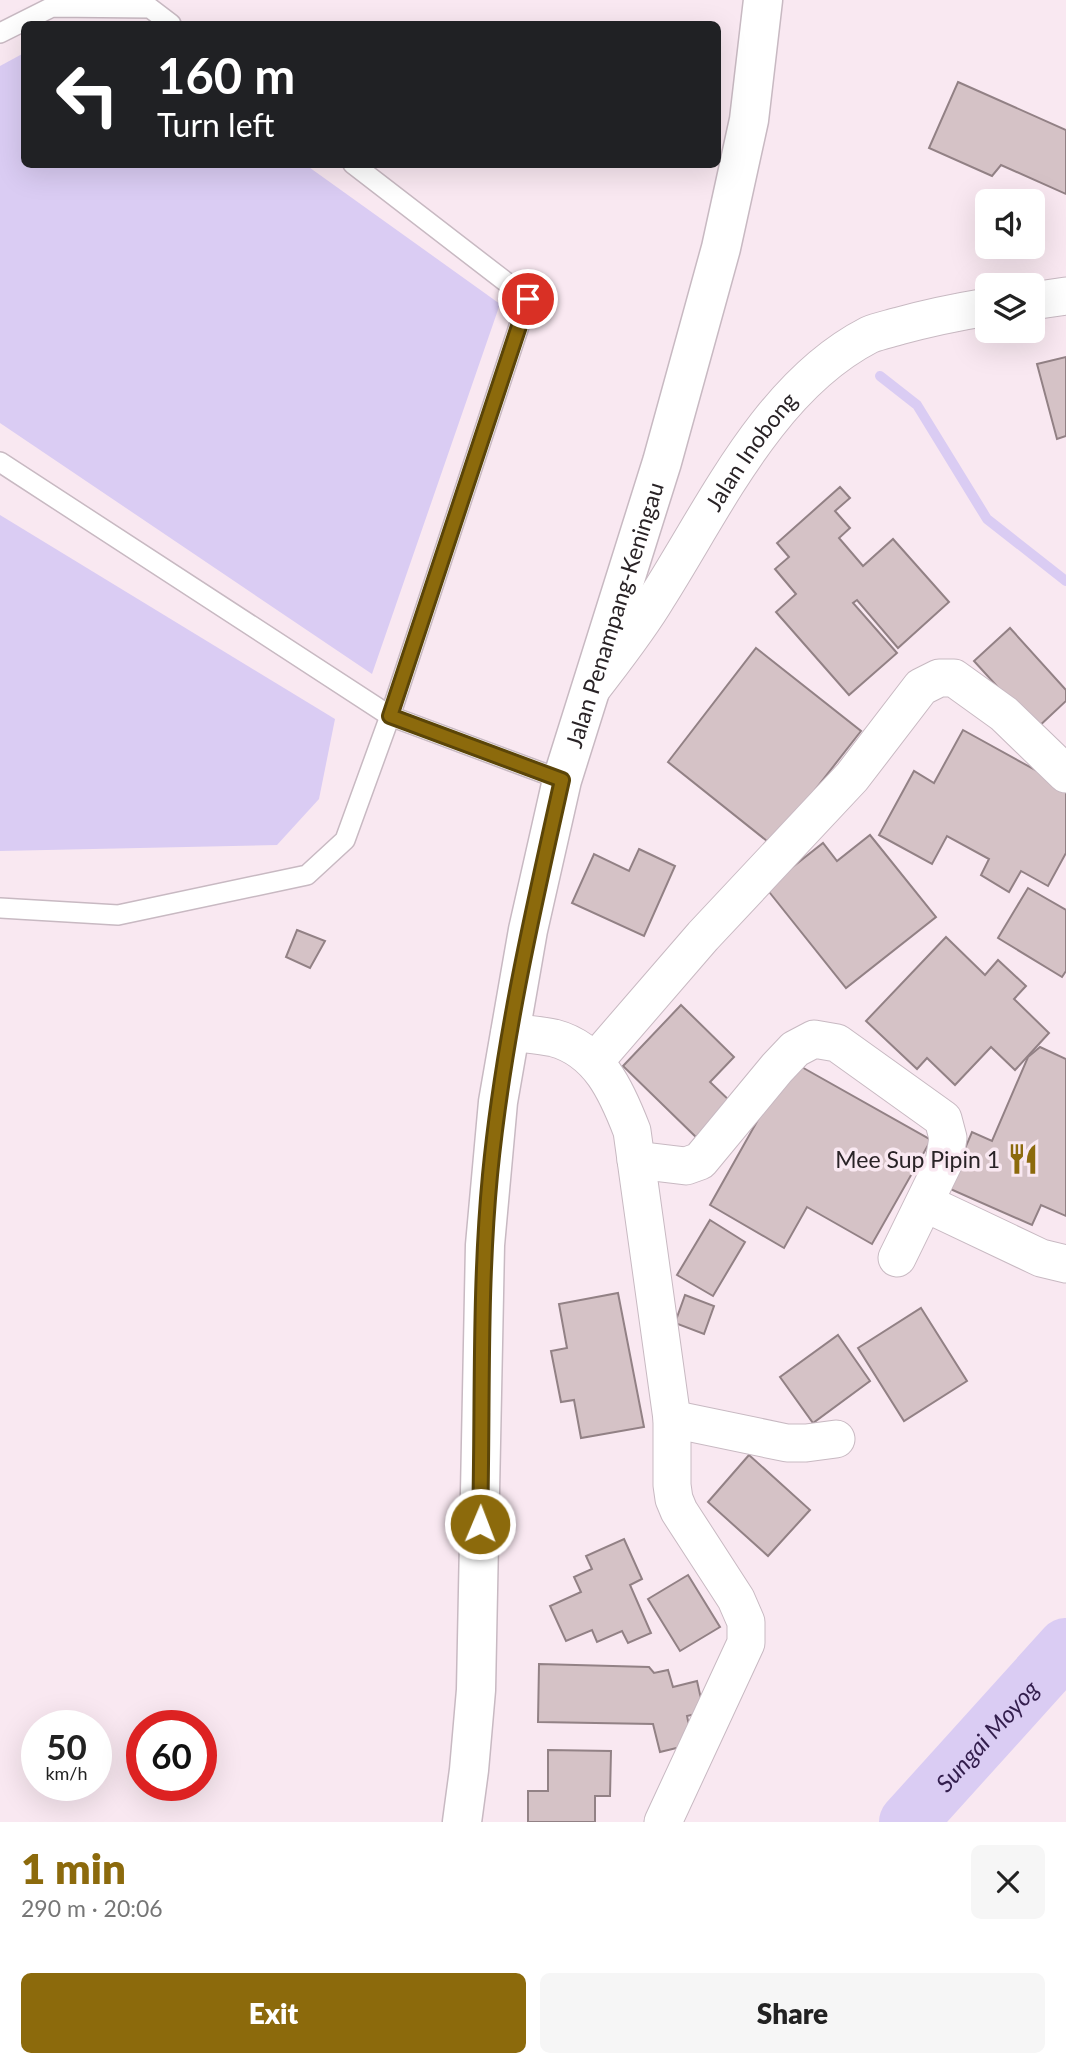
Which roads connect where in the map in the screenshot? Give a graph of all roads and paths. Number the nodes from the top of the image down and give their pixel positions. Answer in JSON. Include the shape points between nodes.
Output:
{"nodes":[{"id":1,"x":763,"y":0,"type":"edge"},
{"id":2,"x":24,"y":21,"type":"edge"},
{"id":3,"x":167,"y":21,"type":"edge"},
{"id":4,"x":21,"y":22,"type":"edge"},
{"id":5,"x":0,"y":33,"type":"edge"},
{"id":6,"x":358,"y":168,"type":"edge"},
{"id":7,"x":1066,"y":296,"type":"edge"},
{"id":8,"x":1045,"y":299,"type":"edge"},
{"id":9,"x":975,"y":309,"type":"edge"},
{"id":10,"x":0,"y":462,"type":"edge"},
{"id":11,"x":590,"y":691,"type":"junction"},
{"id":12,"x":390,"y":716,"type":"junction"},
{"id":13,"x":1066,"y":774,"type":"edge"},
{"id":14,"x":562,"y":780,"type":"junction"},
{"id":15,"x":0,"y":908,"type":"edge"},
{"id":16,"x":510,"y":1032,"type":"junction"},
{"id":17,"x":595,"y":1061,"type":"junction"},
{"id":18,"x":636,"y":1160,"type":"junction"},
{"id":19,"x":925,"y":1202,"type":"junction"},
{"id":20,"x":897,"y":1258,"type":"dead end"},
{"id":21,"x":1066,"y":1264,"type":"edge"},
{"id":22,"x":672,"y":1419,"type":"junction"},
{"id":23,"x":836,"y":1439,"type":"dead end"},
{"id":24,"x":462,"y":1822,"type":"edge"},
{"id":25,"x":663,"y":1822,"type":"edge"}],
"edges":[{"from":1,"to":11,"type":"main road","name":"Jalan Penampang-Keningau","via":[[750,120],[721,248],[662,462]]},
{"from":2,"to":3,"type":"lane","via":[[52,7],[150,8]]},
{"from":4,"to":5,"type":"lane"},
{"from":6,"to":12,"type":"lane","via":[[528,299]]},
{"from":7,"to":8,"type":"street"},
{"from":9,"to":11,"type":"street","name":"Jalan Inobong","via":[[870,335],[829,361],[796,390],[765,427],[656,600]]},
{"from":10,"to":12,"type":"lane"},
{"from":11,"to":14,"type":"main road","name":"Jalan Penampang-Keningau"},
{"from":12,"to":14,"type":"lane"},
{"from":12,"to":15,"type":"lane","via":[[345,840],[307,875],[118,915]]},
{"from":13,"to":17,"type":"street","via":[[1004,714],[954,678],[939,678],[921,687],[852,777],[703,936]]},
{"from":14,"to":16,"type":"main road","name":"Jalan Penampang-Keningau"},
{"from":16,"to":17,"type":"street","via":[[555,1038]]},
{"from":16,"to":24,"type":"main road","name":"Jalan Penampang-Keningau","via":[[498,1102],[485,1245],[476,1690]]},
{"from":17,"to":18,"type":"street","via":[[624,1109]]},
{"from":18,"to":19,"type":"street","via":[[686,1166],[700,1161],[795,1049],[814,1039],[837,1043],[943,1119],[948,1138],[944,1162]]},
{"from":18,"to":22,"type":"street"},
{"from":19,"to":20,"type":"street"},
{"from":19,"to":21,"type":"street","via":[[1041,1258]]},
{"from":22,"to":23,"type":"street","via":[[787,1443]]},
{"from":22,"to":25,"type":"street","via":[[674,1499],[736,1599],[746,1622],[746,1643]]}]}
